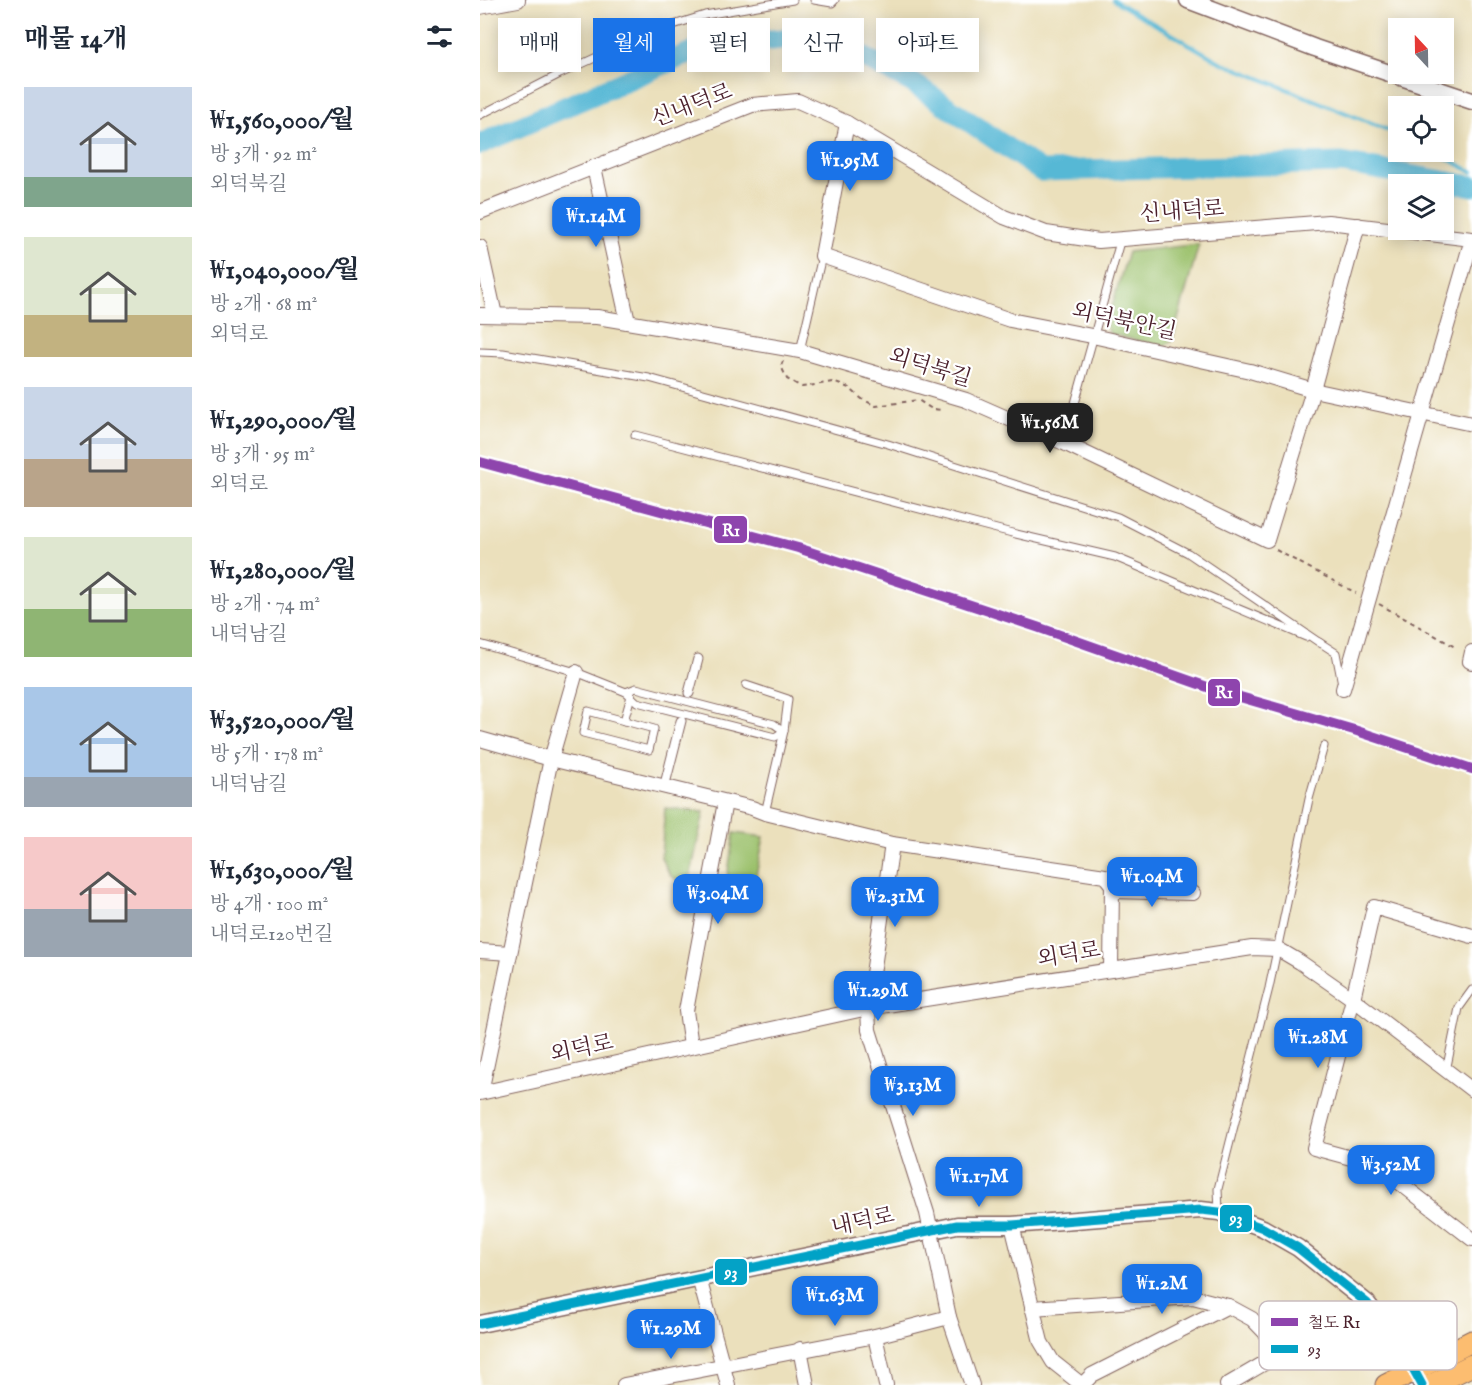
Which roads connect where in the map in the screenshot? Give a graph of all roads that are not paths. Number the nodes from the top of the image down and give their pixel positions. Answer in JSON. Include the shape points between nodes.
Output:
{"nodes":[{"id":1,"x":518,"y":0,"type":"edge"},
{"id":2,"x":793,"y":0,"type":"edge"},
{"id":3,"x":814,"y":0,"type":"edge"},
{"id":4,"x":835,"y":0,"type":"edge"},
{"id":5,"x":1188,"y":0,"type":"edge"},
{"id":6,"x":480,"y":7,"type":"edge"},
{"id":7,"x":1472,"y":101,"type":"edge"},
{"id":8,"x":480,"y":116,"type":"edge"},
{"id":9,"x":847,"y":123,"type":"junction"},
{"id":10,"x":594,"y":167,"type":"junction"},
{"id":11,"x":480,"y":212,"type":"edge"},
{"id":12,"x":1358,"y":225,"type":"junction"},
{"id":13,"x":1121,"y":238,"type":"junction"},
{"id":14,"x":480,"y":247,"type":"edge"},
{"id":15,"x":822,"y":256,"type":"junction"},
{"id":16,"x":480,"y":315,"type":"edge"},
{"id":17,"x":495,"y":315,"type":"junction"},
{"id":18,"x":628,"y":322,"type":"junction"},
{"id":19,"x":1094,"y":336,"type":"junction"},
{"id":20,"x":800,"y":351,"type":"junction"},
{"id":21,"x":480,"y":352,"type":"edge"},
{"id":22,"x":1313,"y":390,"type":"junction"},
{"id":23,"x":1421,"y":412,"type":"junction"},
{"id":24,"x":1472,"y":424,"type":"edge"},
{"id":25,"x":634,"y":435,"type":"dead end"},
{"id":26,"x":1064,"y":443,"type":"junction"},
{"id":27,"x":1320,"y":643,"type":"junction"},
{"id":28,"x":480,"y":644,"type":"edge"},
{"id":29,"x":1472,"y":652,"type":"edge"},
{"id":30,"x":698,"y":659,"type":"dead end"},
{"id":31,"x":1472,"y":662,"type":"edge"},
{"id":32,"x":576,"y":672,"type":"junction"},
{"id":33,"x":746,"y":685,"type":"dead end"},
{"id":34,"x":1343,"y":689,"type":"joint"},
{"id":35,"x":689,"y":693,"type":"dead end"},
{"id":36,"x":628,"y":694,"type":"junction"},
{"id":37,"x":624,"y":721,"type":"junction"},
{"id":38,"x":681,"y":721,"type":"dead end"},
{"id":39,"x":784,"y":731,"type":"junction"},
{"id":40,"x":480,"y":740,"type":"edge"},
{"id":41,"x":1323,"y":746,"type":"dead end"},
{"id":42,"x":550,"y":759,"type":"junction"},
{"id":43,"x":666,"y":780,"type":"dead end"},
{"id":44,"x":725,"y":802,"type":"junction"},
{"id":45,"x":765,"y":813,"type":"junction"},
{"id":46,"x":892,"y":844,"type":"junction"},
{"id":47,"x":1112,"y":891,"type":"junction"},
{"id":48,"x":1193,"y":893,"type":"dead end"},
{"id":49,"x":1472,"y":936,"type":"edge"},
{"id":50,"x":1278,"y":949,"type":"junction"},
{"id":51,"x":480,"y":951,"type":"edge"},
{"id":52,"x":510,"y":952,"type":"junction"},
{"id":53,"x":1111,"y":970,"type":"junction"},
{"id":54,"x":1472,"y":990,"type":"edge"},
{"id":55,"x":1353,"y":999,"type":"junction"},
{"id":56,"x":868,"y":1008,"type":"junction"},
{"id":57,"x":692,"y":1047,"type":"junction"},
{"id":58,"x":1446,"y":1071,"type":"junction"},
{"id":59,"x":1472,"y":1090,"type":"edge"},
{"id":60,"x":481,"y":1092,"type":"edge"},
{"id":61,"x":1219,"y":1212,"type":"junction"},
{"id":62,"x":1012,"y":1225,"type":"junction"},
{"id":63,"x":931,"y":1231,"type":"junction"},
{"id":64,"x":1472,"y":1239,"type":"edge"},
{"id":65,"x":699,"y":1278,"type":"junction"},
{"id":66,"x":1364,"y":1301,"type":"edge"},
{"id":67,"x":1228,"y":1306,"type":"junction"},
{"id":68,"x":1032,"y":1308,"type":"junction"},
{"id":69,"x":949,"y":1317,"type":"junction"},
{"id":70,"x":480,"y":1324,"type":"edge"},
{"id":71,"x":1259,"y":1327,"type":"edge"},
{"id":72,"x":875,"y":1336,"type":"junction"},
{"id":73,"x":1472,"y":1341,"type":"edge"},
{"id":74,"x":800,"y":1349,"type":"junction"},
{"id":75,"x":1457,"y":1351,"type":"edge"},
{"id":76,"x":1472,"y":1365,"type":"edge"},
{"id":77,"x":724,"y":1366,"type":"junction"},
{"id":78,"x":1259,"y":1366,"type":"edge"},
{"id":79,"x":1418,"y":1378,"type":"edge"},
{"id":80,"x":646,"y":1383,"type":"edge"},
{"id":81,"x":624,"y":1385,"type":"edge"},
{"id":82,"x":728,"y":1385,"type":"edge"},
{"id":83,"x":807,"y":1385,"type":"edge"},
{"id":84,"x":886,"y":1385,"type":"edge"},
{"id":85,"x":972,"y":1385,"type":"edge"},
{"id":86,"x":1082,"y":1385,"type":"edge"},
{"id":87,"x":1227,"y":1385,"type":"edge"},
{"id":88,"x":1386,"y":1385,"type":"edge"},
{"id":89,"x":1432,"y":1385,"type":"edge"}],
"edges":[{"from":1,"to":6,"type":"street"},
{"from":2,"to":8,"type":"lane","via":[[705,15],[651,32]]},
{"from":3,"to":4,"type":"lane"},
{"from":5,"to":7,"type":"street"},
{"from":9,"to":10,"type":"street","name":"신내덕로","via":[[798,101],[752,105]]},
{"from":9,"to":13,"type":"street","name":"신내덕로","via":[[1004,217],[1047,233],[1099,241]]},
{"from":9,"to":15,"type":"street"},
{"from":10,"to":11,"type":"street","name":"신내덕로"},
{"from":10,"to":18,"type":"street"},
{"from":12,"to":13,"type":"street","name":"신내덕로","via":[[1328,222]]},
{"from":12,"to":22,"type":"street","name":"외덕북길"},
{"from":12,"to":23,"type":"street","name":"신내덕로","via":[[1472,239]]},
{"from":13,"to":19,"type":"lane"},
{"from":14,"to":17,"type":"street"},
{"from":15,"to":19,"type":"street","name":"외덕북안길","via":[[1010,320]]},
{"from":15,"to":20,"type":"lane"},
{"from":16,"to":17,"type":"street","name":"외덕북길"},
{"from":17,"to":18,"type":"street","name":"외덕북길","via":[[597,317]]},
{"from":18,"to":20,"type":"street","name":"외덕북길"},
{"from":19,"to":22,"type":"street","name":"외덕북안길","via":[[1250,371]]},
{"from":19,"to":26,"type":"lane"},
{"from":20,"to":26,"type":"street","name":"외덕북길","via":[[966,400]]},
{"from":21,"to":27,"type":"lane","via":[[649,378],[888,444],[1118,517],[1188,553]]},
{"from":22,"to":23,"type":"street","name":"외덕북안길"},
{"from":22,"to":26,"type":"street","name":"외덕북길","via":[[1267,540]]},
{"from":23,"to":24,"type":"street","name":"외덕북안길"},
{"from":23,"to":34,"type":"street","name":"신내덕로"},
{"from":25,"to":27,"type":"lane","via":[[1115,557]]},
{"from":27,"to":34,"type":"lane","via":[[1336,653]]},
{"from":28,"to":32,"type":"lane"},
{"from":29,"to":31,"type":"street"},
{"from":30,"to":35,"type":"street"},
{"from":32,"to":36,"type":"lane"},
{"from":32,"to":42,"type":"street","name":"외덕로"},
{"from":33,"to":39,"type":"lane","via":[[788,699]]},
{"from":36,"to":37,"type":"lane"},
{"from":36,"to":39,"type":"lane","via":[[636,688],[774,724]]},
{"from":36,"to":39,"type":"lane","via":[[637,702],[775,737]]},
{"from":37,"to":37,"type":"lane","via":[[588,711],[583,733],[649,750],[654,729]]},
{"from":38,"to":43,"type":"street"},
{"from":39,"to":45,"type":"lane"},
{"from":40,"to":42,"type":"street"},
{"from":41,"to":50,"type":"lane"},
{"from":42,"to":44,"type":"street"},
{"from":42,"to":52,"type":"street","name":"외덕로"},
{"from":44,"to":45,"type":"street"},
{"from":44,"to":57,"type":"street","via":[[686,1011]]},
{"from":45,"to":46,"type":"street"},
{"from":46,"to":47,"type":"street","via":[[1105,876]]},
{"from":46,"to":56,"type":"street"},
{"from":47,"to":48,"type":"street"},
{"from":47,"to":53,"type":"street"},
{"from":49,"to":55,"type":"street","via":[[1374,907]]},
{"from":50,"to":53,"type":"street","name":"외덕로","via":[[1252,948]]},
{"from":50,"to":55,"type":"street"},
{"from":50,"to":61,"type":"lane","via":[[1218,1189]]},
{"from":51,"to":52,"type":"street"},
{"from":52,"to":60,"type":"street","name":"외덕로"},
{"from":53,"to":56,"type":"street","name":"외덕로"},
{"from":54,"to":58,"type":"lane","via":[[1459,1008]]},
{"from":55,"to":58,"type":"street"},
{"from":55,"to":64,"type":"street","via":[[1314,1148],[1377,1165]]},
{"from":56,"to":57,"type":"street","name":"외덕로"},
{"from":56,"to":63,"type":"street","via":[[868,1030]]},
{"from":57,"to":60,"type":"street","name":"외덕로"},
{"from":58,"to":59,"type":"street"},
{"from":61,"to":62,"type":"street","name":"내덕로","via":[[1201,1210]]},
{"from":61,"to":66,"type":"street","name":"내덕로","via":[[1263,1228],[1298,1248]]},
{"from":62,"to":63,"type":"street","name":"내덕로","via":[[957,1225]]},
{"from":62,"to":68,"type":"street"},
{"from":63,"to":65,"type":"street","name":"내덕로"},
{"from":63,"to":69,"type":"street"},
{"from":65,"to":70,"type":"street","name":"내덕로"},
{"from":65,"to":77,"type":"street"},
{"from":67,"to":68,"type":"street","via":[[1193,1297]]},
{"from":67,"to":71,"type":"street"},
{"from":67,"to":86,"type":"street","via":[[1092,1375]]},
{"from":68,"to":86,"type":"street","via":[[1041,1342],[1053,1362]]},
{"from":69,"to":72,"type":"street"},
{"from":69,"to":85,"type":"street"},
{"from":72,"to":74,"type":"street"},
{"from":72,"to":84,"type":"street"},
{"from":73,"to":75,"type":"main road"},
{"from":74,"to":77,"type":"street"},
{"from":74,"to":83,"type":"street"},
{"from":76,"to":89,"type":"main road"},
{"from":77,"to":80,"type":"street"},
{"from":77,"to":82,"type":"street"},
{"from":78,"to":87,"type":"street"},
{"from":79,"to":88,"type":"main road"},
{"from":80,"to":81,"type":"street"}]}
